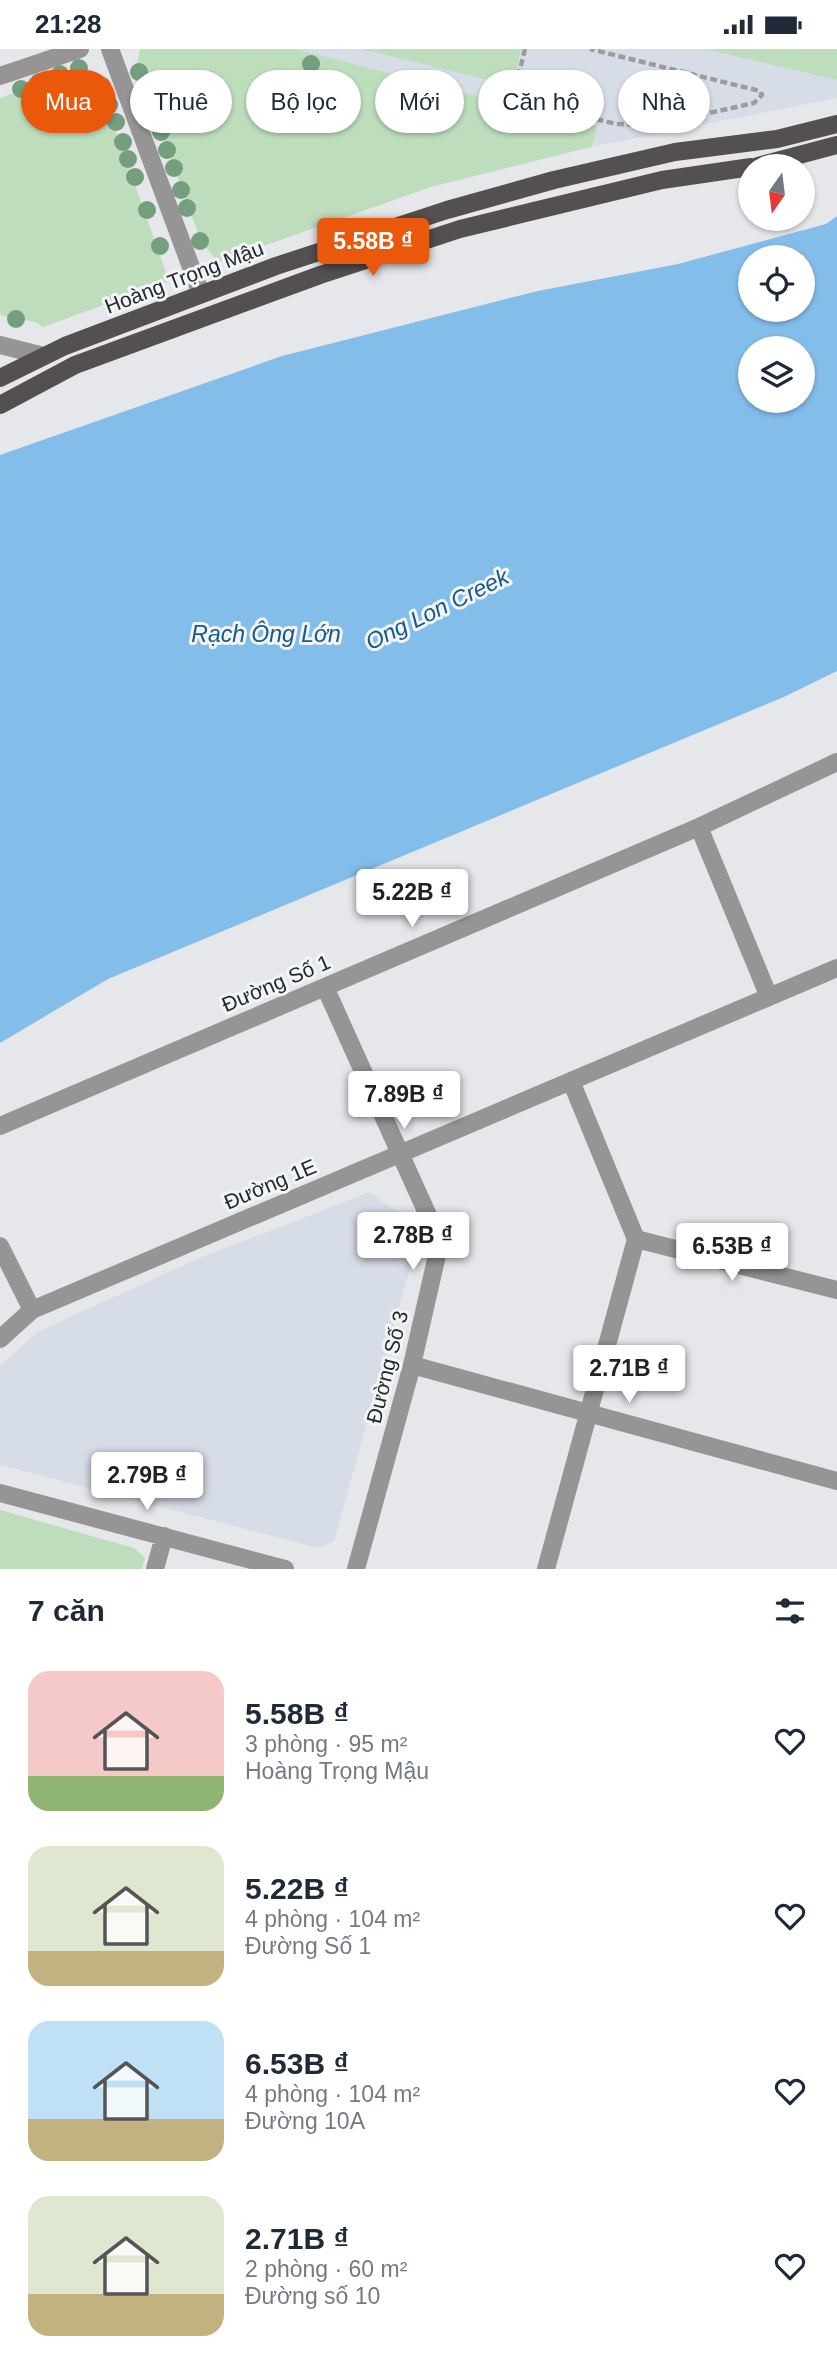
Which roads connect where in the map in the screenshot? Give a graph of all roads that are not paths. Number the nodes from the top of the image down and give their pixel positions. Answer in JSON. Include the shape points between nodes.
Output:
{"nodes":[{"id":1,"x":80,"y":49,"type":"edge"},
{"id":2,"x":110,"y":49,"type":"edge"},
{"id":3,"x":0,"y":76,"type":"edge"},
{"id":4,"x":837,"y":124,"type":"edge"},
{"id":5,"x":837,"y":145,"type":"edge"},
{"id":6,"x":803,"y":154,"type":"edge"},
{"id":7,"x":738,"y":169,"type":"edge"},
{"id":8,"x":201,"y":294,"type":"junction"},
{"id":9,"x":0,"y":345,"type":"edge"},
{"id":10,"x":44,"y":356,"type":"junction"},
{"id":11,"x":0,"y":378,"type":"edge"},
{"id":12,"x":0,"y":405,"type":"edge"},
{"id":13,"x":837,"y":762,"type":"edge"},
{"id":14,"x":699,"y":827,"type":"junction"},
{"id":15,"x":837,"y":968,"type":"edge"},
{"id":16,"x":325,"y":987,"type":"junction"},
{"id":17,"x":769,"y":997,"type":"junction"},
{"id":18,"x":571,"y":1081,"type":"junction"},
{"id":19,"x":0,"y":1126,"type":"edge"},
{"id":20,"x":400,"y":1154,"type":"junction"},
{"id":21,"x":636,"y":1239,"type":"junction"},
{"id":22,"x":0,"y":1246,"type":"edge"},
{"id":23,"x":837,"y":1290,"type":"edge"},
{"id":24,"x":32,"y":1310,"type":"junction"},
{"id":25,"x":0,"y":1339,"type":"edge"},
{"id":26,"x":412,"y":1365,"type":"junction"},
{"id":27,"x":588,"y":1414,"type":"junction"},
{"id":28,"x":837,"y":1481,"type":"edge"},
{"id":29,"x":0,"y":1493,"type":"edge"},
{"id":30,"x":164,"y":1536,"type":"junction"},
{"id":31,"x":155,"y":1569,"type":"edge"},
{"id":32,"x":285,"y":1569,"type":"edge"},
{"id":33,"x":356,"y":1569,"type":"edge"},
{"id":34,"x":546,"y":1569,"type":"edge"}],
"edges":[{"from":1,"to":3,"type":"street"},
{"from":2,"to":8,"type":"street"},
{"from":4,"to":8,"type":"main road","name":"Hoàng Trọng Mậu","via":[[777,139],[675,152],[554,180],[447,209]]},
{"from":5,"to":6,"type":"main road"},
{"from":7,"to":12,"type":"main road","name":"Hoàng Trọng Mậu","via":[[662,180],[460,229],[75,365]]},
{"from":8,"to":10,"type":"main road","name":"Hoàng Trọng Mậu"},
{"from":9,"to":10,"type":"street"},
{"from":10,"to":11,"type":"main road","name":"Hoàng Trọng Mậu"},
{"from":13,"to":14,"type":"street","name":"Đường Số 1"},
{"from":14,"to":16,"type":"street","name":"Đường Số 1"},
{"from":14,"to":17,"type":"street"},
{"from":15,"to":17,"type":"street","name":"Đường 1E"},
{"from":16,"to":19,"type":"street","name":"Đường Số 1"},
{"from":16,"to":20,"type":"street","name":"Đường Số 3"},
{"from":17,"to":18,"type":"street","name":"Đường 1E"},
{"from":18,"to":20,"type":"street","name":"Đường 1E"},
{"from":18,"to":21,"type":"street"},
{"from":20,"to":24,"type":"street","name":"Đường 1E"},
{"from":20,"to":26,"type":"street","name":"Đường Số 3","via":[[440,1242]]},
{"from":21,"to":23,"type":"street"},
{"from":21,"to":27,"type":"street"},
{"from":22,"to":24,"type":"street"},
{"from":24,"to":25,"type":"street","name":"Đường 1E"},
{"from":26,"to":27,"type":"street"},
{"from":26,"to":33,"type":"street","name":"Đường Số 3"},
{"from":27,"to":28,"type":"street"},
{"from":27,"to":34,"type":"street"},
{"from":29,"to":30,"type":"street"},
{"from":30,"to":31,"type":"street"},
{"from":30,"to":32,"type":"street"}]}
